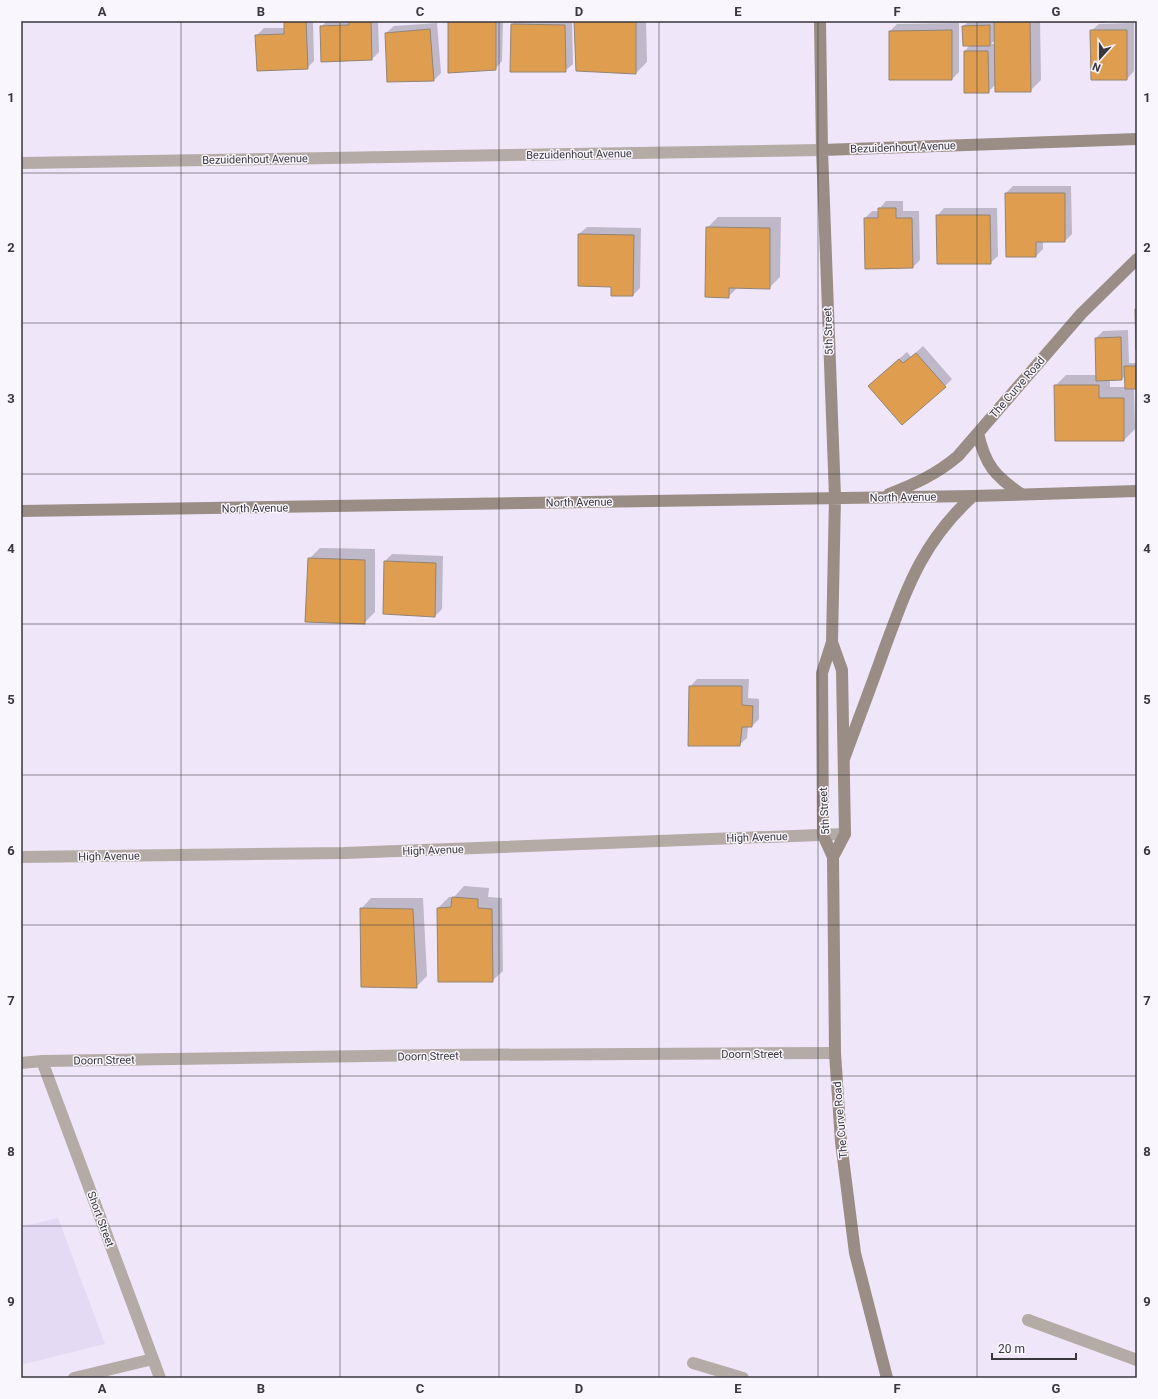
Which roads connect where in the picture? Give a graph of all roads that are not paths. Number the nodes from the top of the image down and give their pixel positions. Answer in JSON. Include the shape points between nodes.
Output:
{"nodes":[{"id":1,"x":820,"y":21,"type":"edge"},
{"id":2,"x":1137,"y":139,"type":"edge"},
{"id":3,"x":822,"y":150,"type":"junction"},
{"id":4,"x":21,"y":163,"type":"edge"},
{"id":5,"x":1137,"y":258,"type":"edge"},
{"id":6,"x":978,"y":433,"type":"junction"},
{"id":7,"x":1137,"y":491,"type":"edge"},
{"id":8,"x":1022,"y":494,"type":"junction"},
{"id":9,"x":972,"y":496,"type":"junction"},
{"id":10,"x":835,"y":497,"type":"junction"},
{"id":11,"x":883,"y":497,"type":"junction"},
{"id":12,"x":21,"y":511,"type":"edge"},
{"id":13,"x":832,"y":642,"type":"junction"},
{"id":14,"x":844,"y":759,"type":"junction"},
{"id":15,"x":845,"y":834,"type":"junction"},
{"id":16,"x":823,"y":835,"type":"junction"},
{"id":17,"x":21,"y":857,"type":"edge"},
{"id":18,"x":833,"y":857,"type":"junction"},
{"id":19,"x":835,"y":1053,"type":"junction"},
{"id":20,"x":42,"y":1061,"type":"junction"},
{"id":21,"x":21,"y":1063,"type":"edge"},
{"id":22,"x":1028,"y":1320,"type":"dead end"},
{"id":23,"x":153,"y":1358,"type":"junction"},
{"id":24,"x":1137,"y":1360,"type":"edge"},
{"id":25,"x":693,"y":1363,"type":"dead end"},
{"id":26,"x":74,"y":1378,"type":"edge"},
{"id":27,"x":160,"y":1378,"type":"edge"},
{"id":28,"x":743,"y":1378,"type":"edge"},
{"id":29,"x":887,"y":1378,"type":"edge"}],
"edges":[{"from":1,"to":3,"type":"street","name":"5th Street"},
{"from":2,"to":3,"type":"street","name":"Bezuidenhout Avenue"},
{"from":3,"to":4,"type":"street","name":"Bezuidenhout Avenue"},
{"from":3,"to":10,"type":"street","name":"5th Street"},
{"from":5,"to":6,"type":"street","name":"The Curve Road","via":[[1081,314]]},
{"from":6,"to":8,"type":"street","via":[[986,460],[994,472]]},
{"from":6,"to":11,"type":"street","name":"The Curve Road","via":[[943,469],[925,480]]},
{"from":7,"to":8,"type":"street","name":"North Avenue"},
{"from":8,"to":9,"type":"street","name":"North Avenue"},
{"from":9,"to":11,"type":"street","name":"North Avenue"},
{"from":9,"to":14,"type":"street","via":[[945,524],[920,561],[906,590]]},
{"from":10,"to":11,"type":"street","name":"North Avenue"},
{"from":10,"to":12,"type":"street","name":"North Avenue"},
{"from":10,"to":13,"type":"street","name":"5th Street"},
{"from":13,"to":14,"type":"street","name":"5th Street","via":[[842,670]]},
{"from":13,"to":16,"type":"street","name":"5th Street","via":[[822,673]]},
{"from":14,"to":15,"type":"street","name":"5th Street"},
{"from":15,"to":16,"type":"street","name":"High Avenue"},
{"from":15,"to":18,"type":"street","name":"5th Street"},
{"from":16,"to":17,"type":"street","name":"High Avenue","via":[[344,853]]},
{"from":16,"to":18,"type":"street","name":"5th Street"},
{"from":18,"to":19,"type":"street","name":"The Curve Road"},
{"from":19,"to":20,"type":"street","name":"Doorn Street"},
{"from":19,"to":29,"type":"street","name":"The Curve Road","via":[[841,1142],[855,1253]]},
{"from":20,"to":21,"type":"street","name":"Doorn Street"},
{"from":20,"to":23,"type":"street","name":"Short Street"},
{"from":22,"to":24,"type":"street"},
{"from":23,"to":26,"type":"street"},
{"from":23,"to":27,"type":"street","name":"Short Street"},
{"from":25,"to":28,"type":"street"}]}
